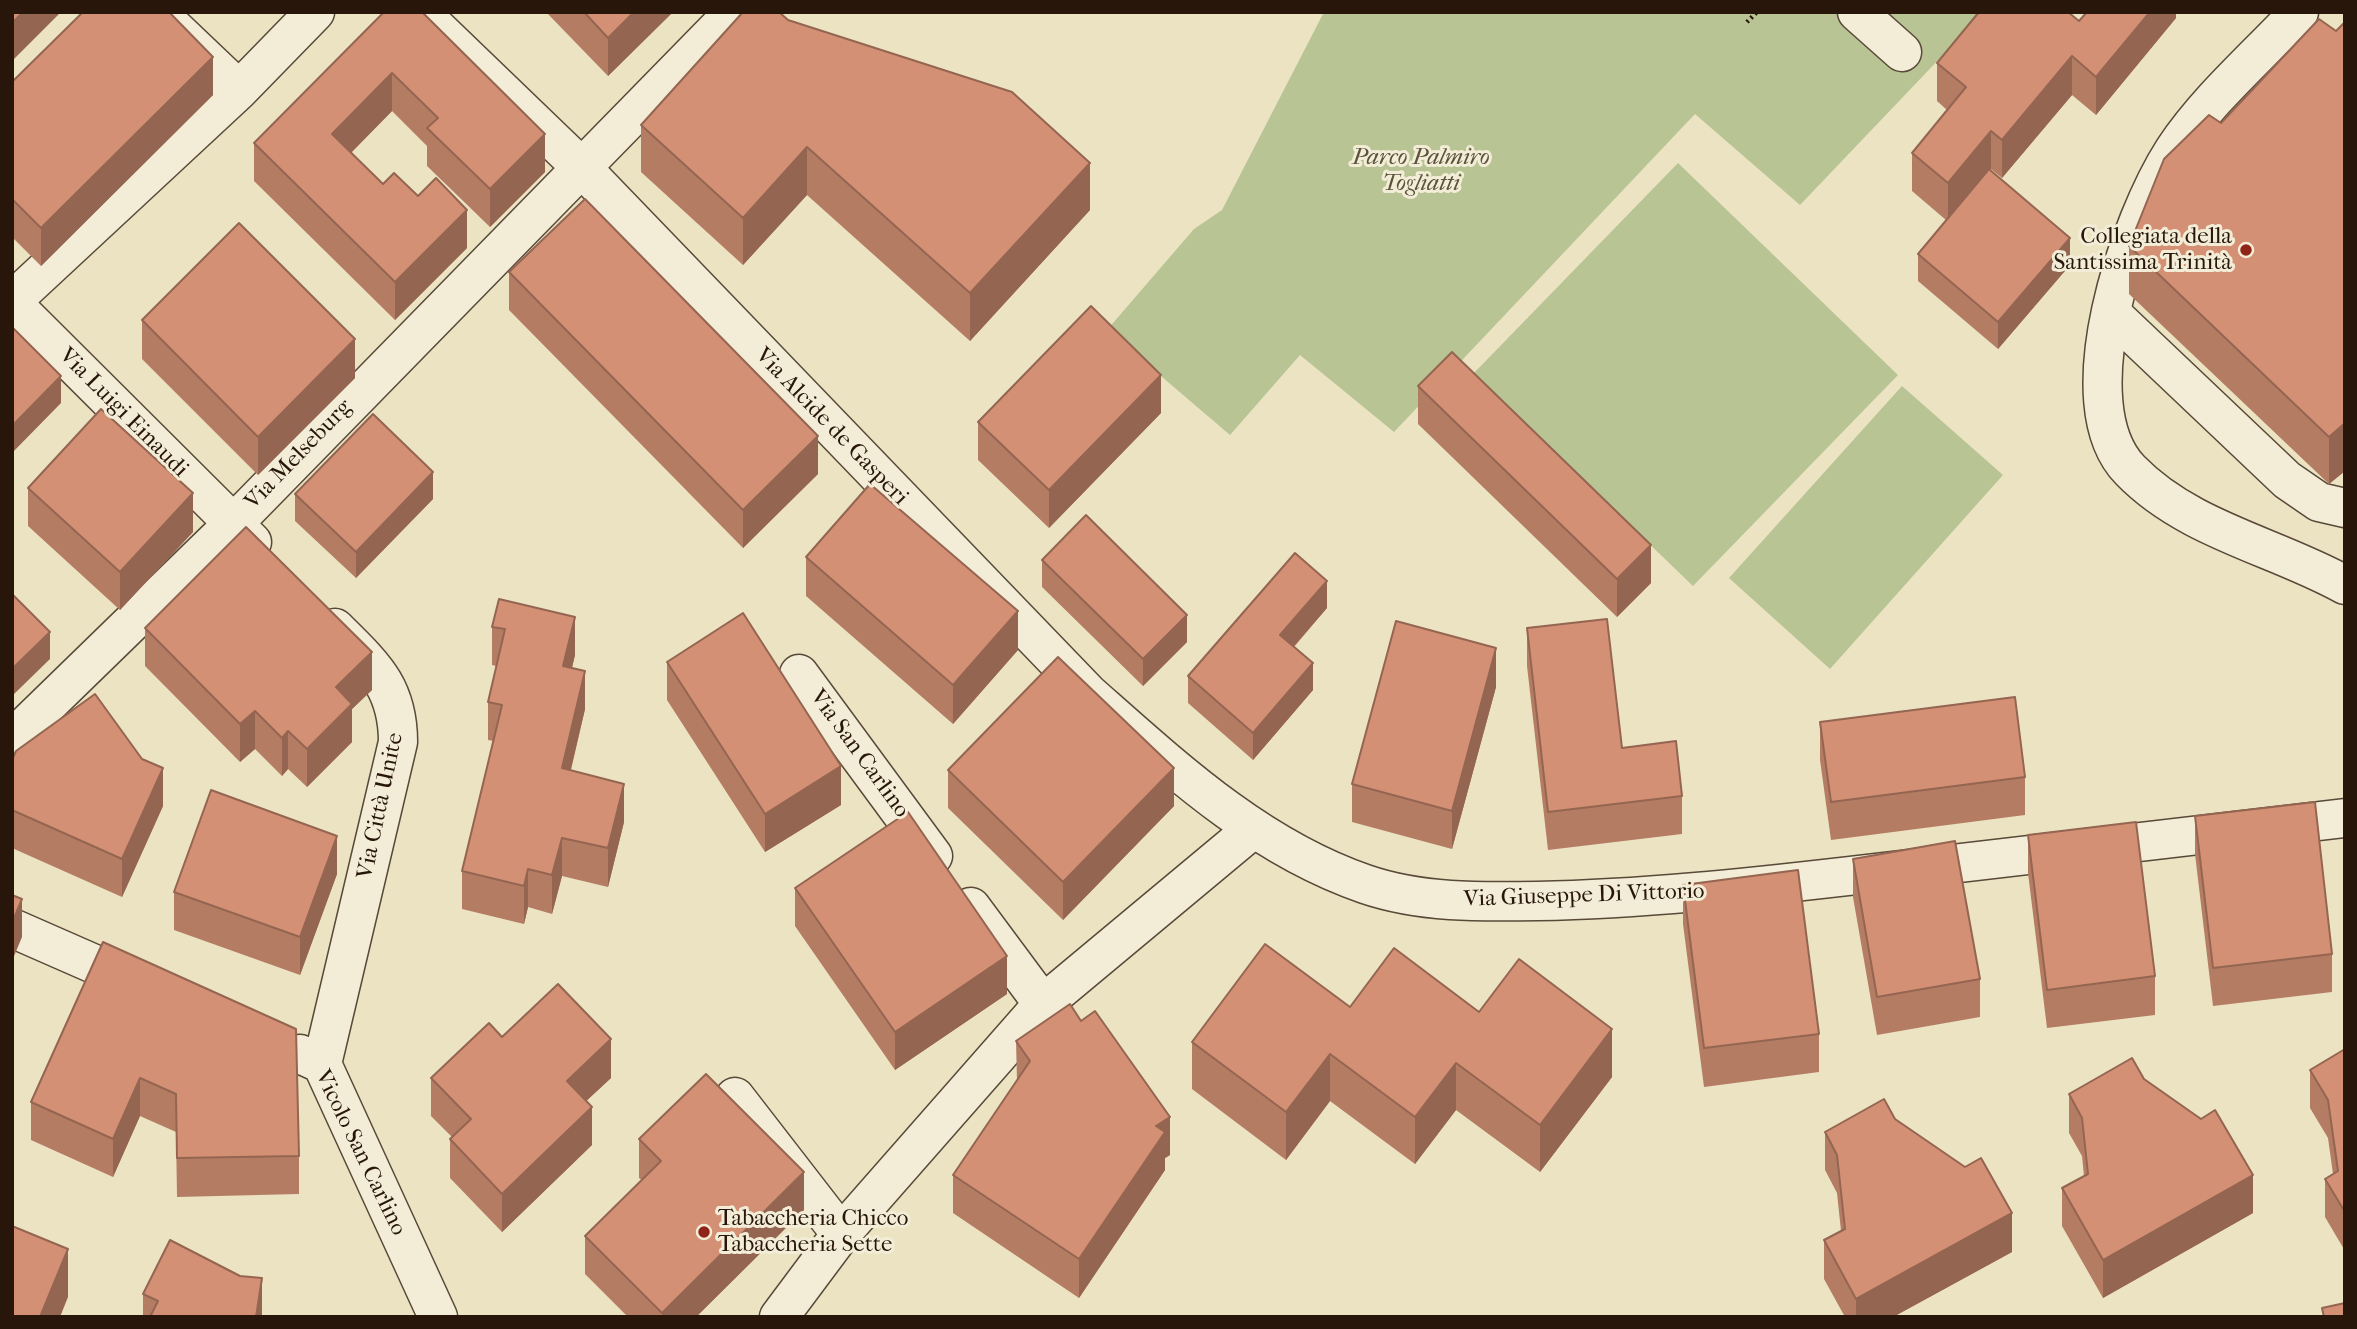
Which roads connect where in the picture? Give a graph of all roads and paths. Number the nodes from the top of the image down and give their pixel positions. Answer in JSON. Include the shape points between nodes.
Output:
{"nodes":[{"id":1,"x":157,"y":12,"type":"edge"},
{"id":2,"x":315,"y":12,"type":"edge"},
{"id":3,"x":420,"y":12,"type":"edge"},
{"id":4,"x":734,"y":12,"type":"edge"},
{"id":5,"x":1757,"y":12,"type":"edge"},
{"id":6,"x":1857,"y":12,"type":"edge"},
{"id":7,"x":2299,"y":12,"type":"edge"},
{"id":8,"x":1748,"y":22,"type":"dead end"},
{"id":9,"x":1902,"y":52,"type":"dead end"},
{"id":10,"x":239,"y":90,"type":"junction"},
{"id":11,"x":581,"y":167,"type":"junction"},
{"id":12,"x":12,"y":302,"type":"edge"},
{"id":13,"x":2112,"y":314,"type":"junction"},
{"id":14,"x":2345,"y":508,"type":"edge"},
{"id":15,"x":234,"y":523,"type":"junction"},
{"id":16,"x":272,"y":562,"type":"edge"},
{"id":17,"x":2345,"y":585,"type":"edge"},
{"id":18,"x":310,"y":602,"type":"edge"},
{"id":19,"x":799,"y":674,"type":"dead end"},
{"id":20,"x":12,"y":739,"type":"edge"},
{"id":21,"x":2345,"y":818,"type":"edge"},
{"id":22,"x":1253,"y":829,"type":"junction"},
{"id":23,"x":12,"y":928,"type":"edge"},
{"id":24,"x":173,"y":999,"type":"edge"},
{"id":25,"x":1042,"y":1004,"type":"junction"},
{"id":26,"x":272,"y":1042,"type":"edge"},
{"id":27,"x":322,"y":1064,"type":"junction"},
{"id":28,"x":735,"y":1097,"type":"dead end"},
{"id":29,"x":841,"y":1234,"type":"junction"},
{"id":30,"x":438,"y":1317,"type":"edge"},
{"id":31,"x":779,"y":1317,"type":"edge"}],
"edges":[{"from":1,"to":10,"type":"street"},
{"from":2,"to":10,"type":"street","name":"Via Luigi Einaudi"},
{"from":3,"to":11,"type":"street","name":"Via Alcide de Gasperi"},
{"from":4,"to":11,"type":"street","name":"Via Melseburg"},
{"from":5,"to":8,"type":"path"},
{"from":6,"to":9,"type":"street"},
{"from":7,"to":13,"type":"street","via":[[2175,150],[2134,236]]},
{"from":10,"to":12,"type":"street","name":"Via Luigi Einaudi"},
{"from":11,"to":15,"type":"street","name":"Via Melseburg"},
{"from":11,"to":22,"type":"street","name":"Via Alcide de Gasperi","via":[[1057,663],[1176,770]]},
{"from":12,"to":15,"type":"street","name":"Via Luigi Einaudi"},
{"from":13,"to":14,"type":"street","via":[[2287,480],[2319,502]]},
{"from":13,"to":17,"type":"street","via":[[2103,405],[2113,443],[2130,470],[2168,499],[2227,533]]},
{"from":15,"to":16,"type":"street"},
{"from":15,"to":20,"type":"street","name":"Via Melseburg"},
{"from":18,"to":27,"type":"street","name":"Via Città Unite","via":[[378,674],[395,703],[398,723],[396,751]]},
{"from":19,"to":25,"type":"street","name":"Via San Carlino"},
{"from":21,"to":22,"type":"street","name":"Via Giuseppe Di Vittorio","via":[[1706,893],[1526,901],[1434,898],[1370,886],[1330,871]]},
{"from":22,"to":25,"type":"street"},
{"from":23,"to":24,"type":"street"},
{"from":25,"to":29,"type":"street"},
{"from":26,"to":27,"type":"street","name":"Vicolo San Carlino"},
{"from":27,"to":30,"type":"street","name":"Vicolo San Carlino"},
{"from":28,"to":29,"type":"street"},
{"from":29,"to":31,"type":"street"}]}
